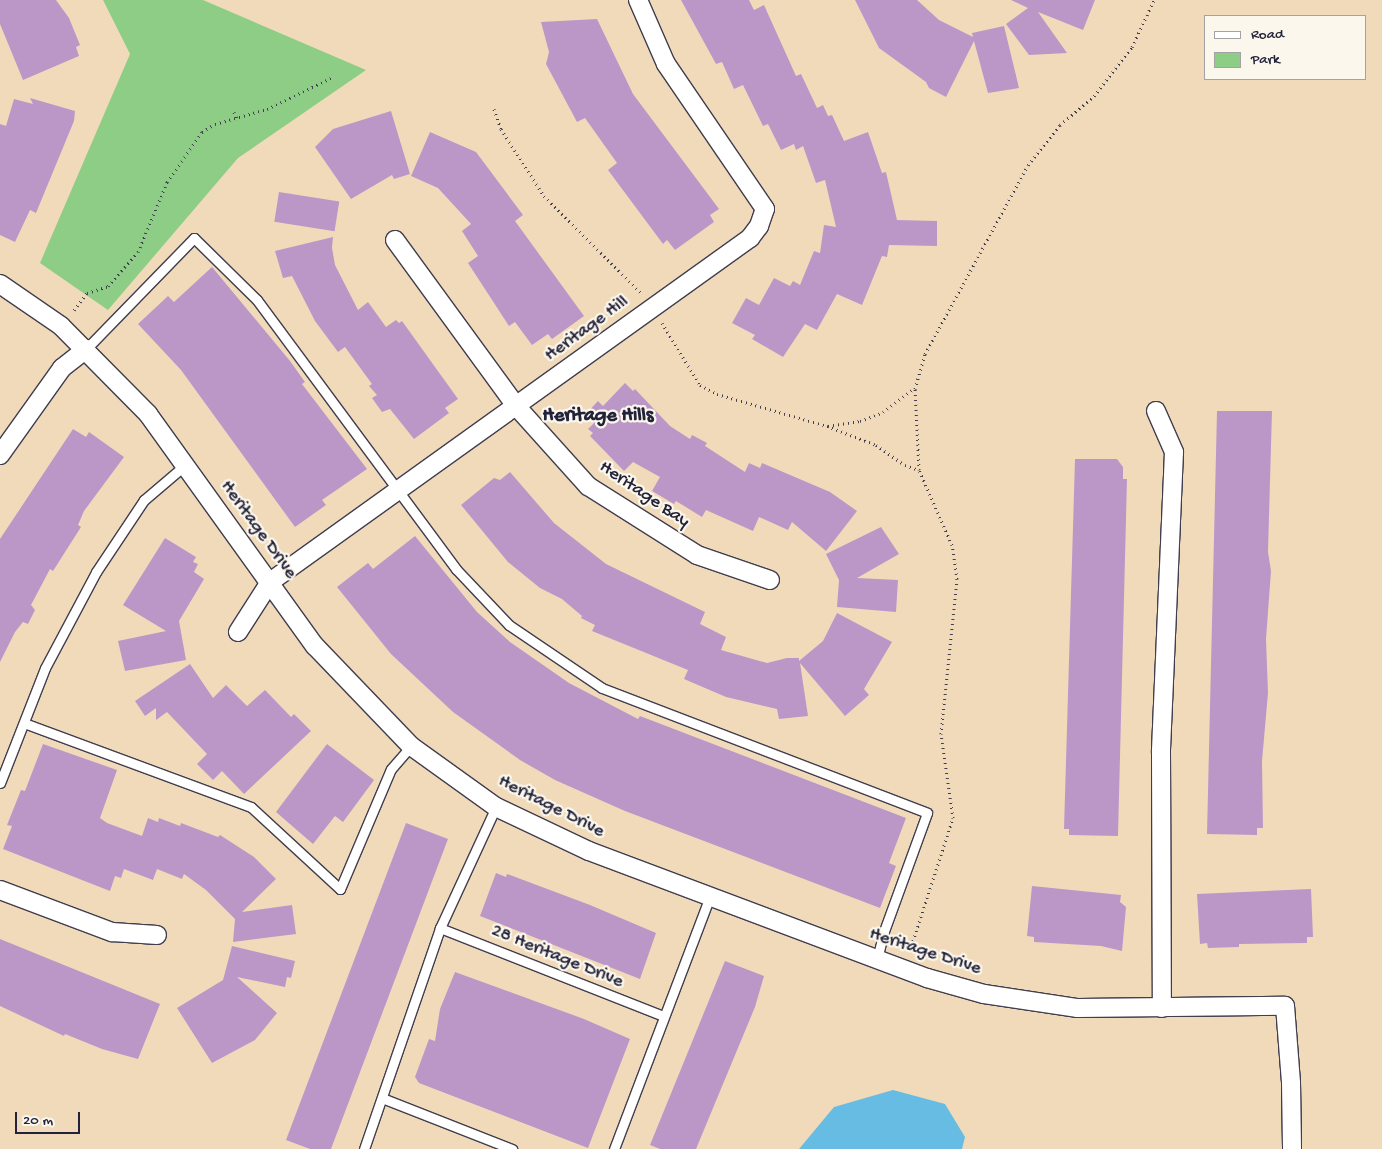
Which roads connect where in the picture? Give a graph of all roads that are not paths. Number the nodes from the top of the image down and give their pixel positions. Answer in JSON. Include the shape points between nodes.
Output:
{"nodes":[{"id":1,"x":638,"y":0,"type":"edge"},
{"id":2,"x":395,"y":240,"type":"dead end"},
{"id":3,"x":0,"y":284,"type":"edge"},
{"id":4,"x":86,"y":349,"type":"junction"},
{"id":5,"x":516,"y":406,"type":"junction"},
{"id":6,"x":1156,"y":411,"type":"dead end"},
{"id":7,"x":0,"y":455,"type":"edge"},
{"id":8,"x":184,"y":466,"type":"junction"},
{"id":9,"x":400,"y":491,"type":"junction"},
{"id":10,"x":770,"y":580,"type":"dead end"},
{"id":11,"x":270,"y":582,"type":"junction"},
{"id":12,"x":238,"y":632,"type":"dead end"},
{"id":13,"x":24,"y":723,"type":"junction"},
{"id":14,"x":411,"y":746,"type":"junction"},
{"id":15,"x":0,"y":783,"type":"edge"},
{"id":16,"x":496,"y":807,"type":"junction"},
{"id":17,"x":0,"y":890,"type":"edge"},
{"id":18,"x":710,"y":896,"type":"junction"},
{"id":19,"x":440,"y":928,"type":"junction"},
{"id":20,"x":157,"y":935,"type":"dead end"},
{"id":21,"x":877,"y":959,"type":"junction"},
{"id":22,"x":1162,"y":1008,"type":"junction"},
{"id":23,"x":662,"y":1016,"type":"junction"},
{"id":24,"x":382,"y":1098,"type":"junction"},
{"id":25,"x":364,"y":1149,"type":"edge"},
{"id":26,"x":512,"y":1149,"type":"edge"},
{"id":27,"x":614,"y":1149,"type":"edge"},
{"id":28,"x":1292,"y":1149,"type":"edge"}],
"edges":[{"from":1,"to":5,"type":"street","name":"Heritage Hill","via":[[666,64],[765,209],[750,238]]},
{"from":2,"to":5,"type":"street","name":"Heritage Bay"},
{"from":3,"to":4,"type":"street","name":"Heritage Drive","via":[[33,305]]},
{"from":4,"to":7,"type":"street","via":[[62,368]]},
{"from":4,"to":8,"type":"street","name":"Heritage Drive","via":[[148,414]]},
{"from":4,"to":9,"type":"lane","via":[[194,238],[257,300]]},
{"from":5,"to":9,"type":"street","name":"Heritage Hill"},
{"from":5,"to":10,"type":"street","name":"Heritage Bay","via":[[588,486],[697,555]]},
{"from":6,"to":22,"type":"street","via":[[1174,452],[1161,753]]},
{"from":8,"to":11,"type":"street","name":"Heritage Drive"},
{"from":8,"to":13,"type":"lane","via":[[144,500],[96,572],[45,668]]},
{"from":9,"to":11,"type":"street","name":"Heritage Hill"},
{"from":9,"to":21,"type":"lane","via":[[456,569],[509,625],[602,688],[927,813]]},
{"from":11,"to":12,"type":"street","name":"Heritage Hill"},
{"from":11,"to":14,"type":"street","name":"Heritage Drive","via":[[315,646]]},
{"from":13,"to":14,"type":"lane","via":[[251,807],[340,889],[391,769]]},
{"from":13,"to":15,"type":"lane"},
{"from":14,"to":16,"type":"street","name":"Heritage Drive"},
{"from":16,"to":18,"type":"street","name":"Heritage Drive","via":[[588,851]]},
{"from":16,"to":19,"type":"lane"},
{"from":17,"to":20,"type":"street","via":[[112,932]]},
{"from":18,"to":21,"type":"street","name":"Heritage Drive"},
{"from":18,"to":23,"type":"lane"},
{"from":19,"to":23,"type":"lane","name":"28 Heritage Drive"},
{"from":19,"to":24,"type":"lane"},
{"from":21,"to":22,"type":"street","name":"Heritage Drive","via":[[965,988],[1030,1003],[1078,1008]]},
{"from":22,"to":28,"type":"street","name":"Heritage Drive","via":[[1285,1006]]},
{"from":23,"to":27,"type":"lane"},
{"from":24,"to":25,"type":"lane"},
{"from":24,"to":26,"type":"lane"}]}
